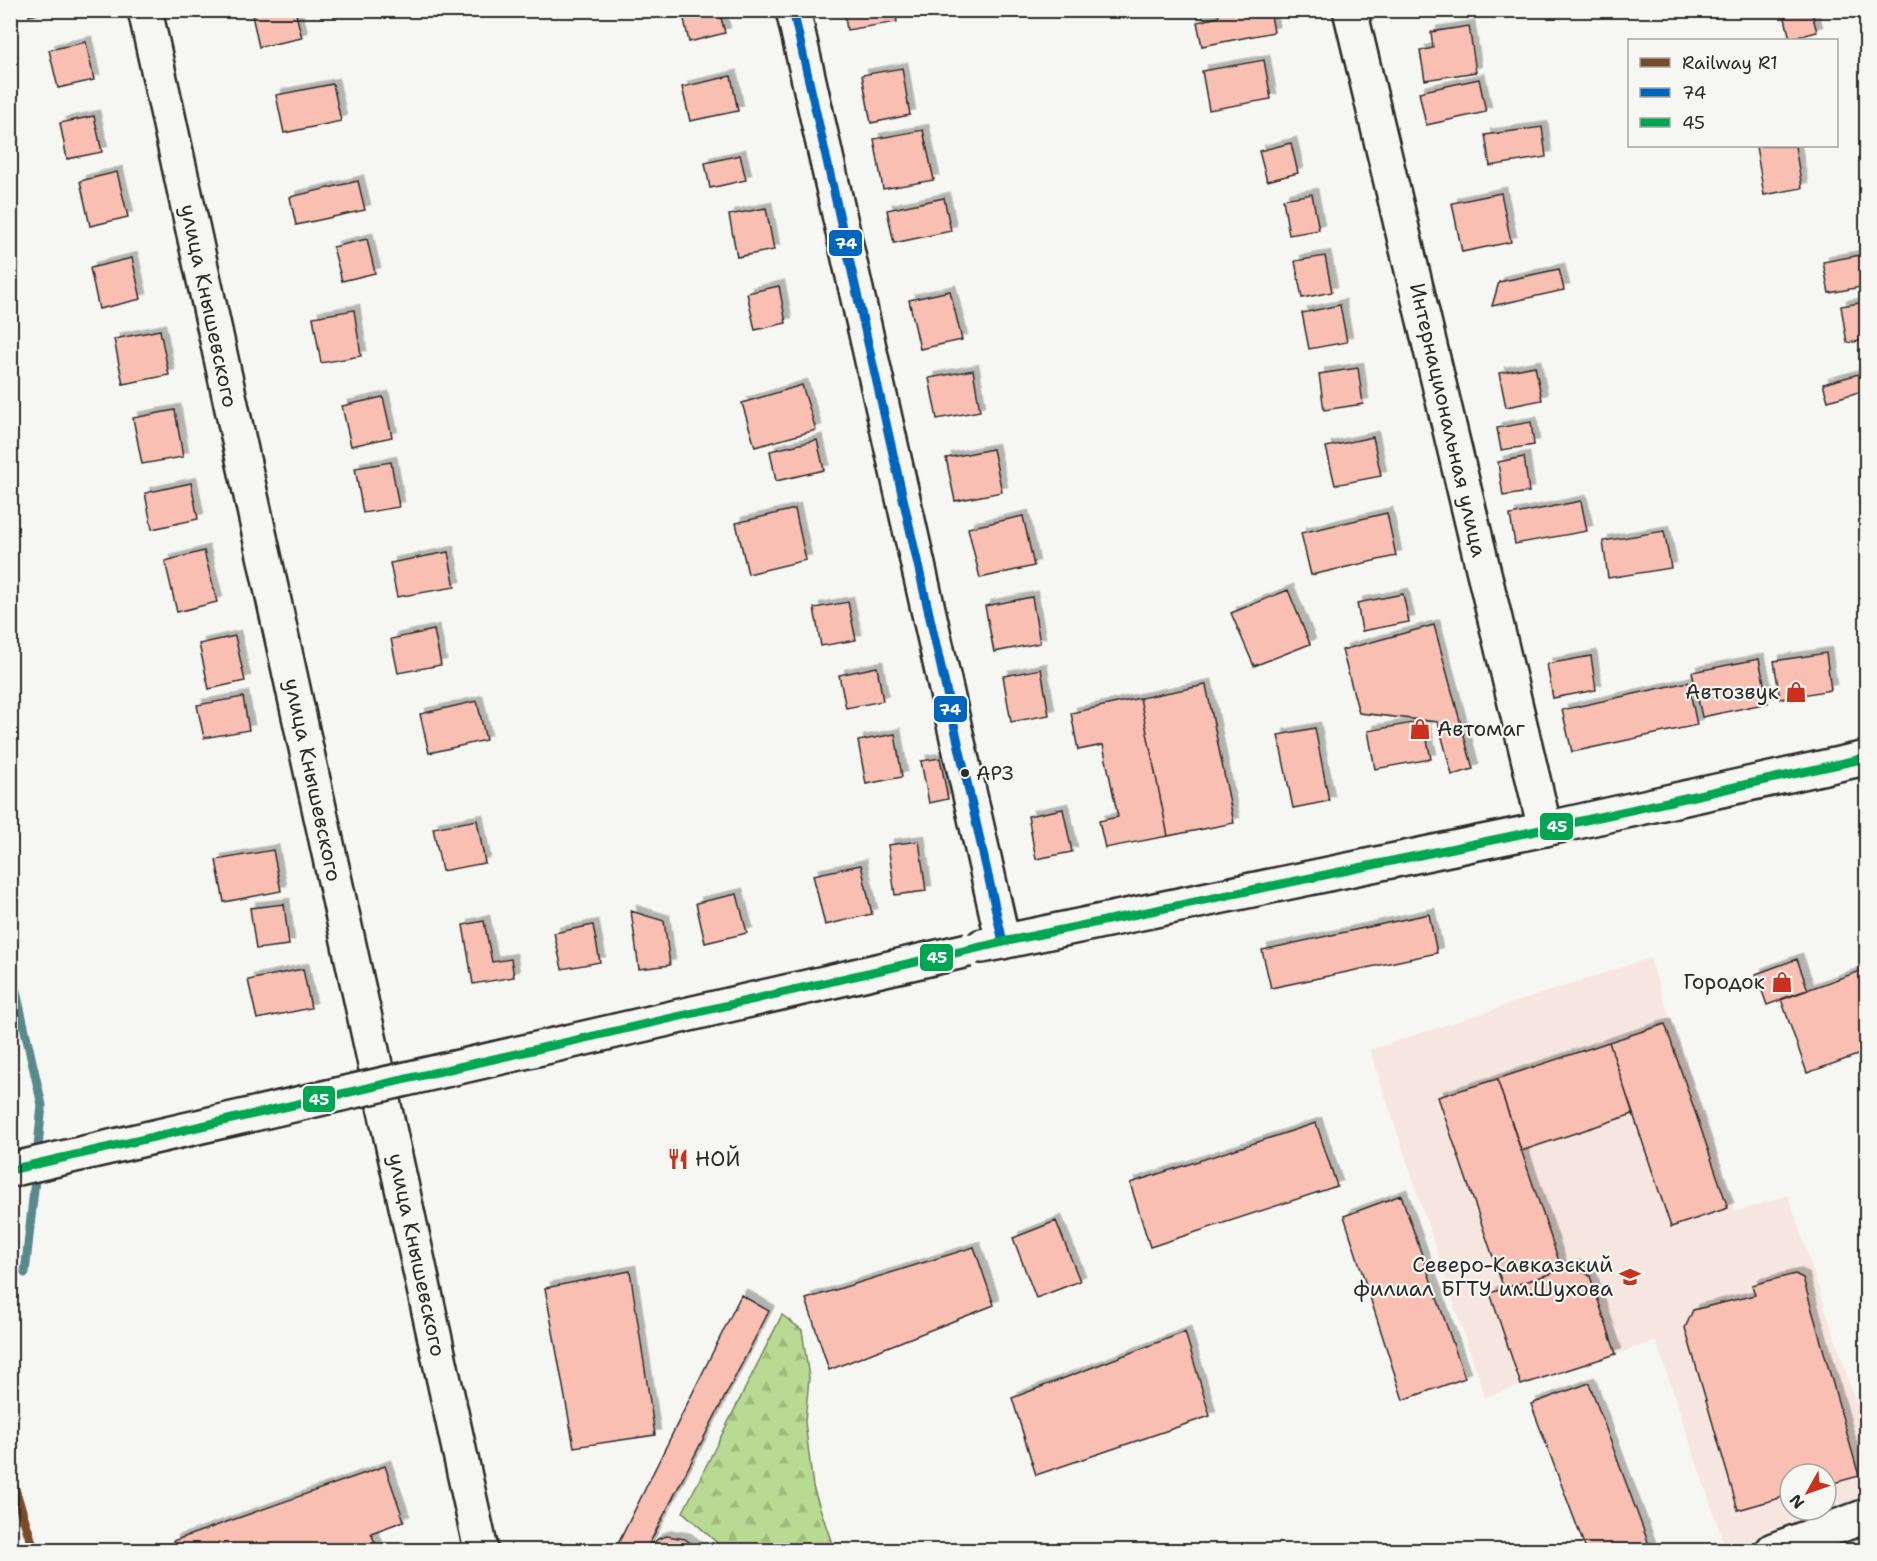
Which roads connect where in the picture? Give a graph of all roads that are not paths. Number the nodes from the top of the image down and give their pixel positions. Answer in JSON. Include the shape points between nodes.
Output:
{"nodes":[{"id":1,"x":145,"y":10,"type":"edge"},
{"id":2,"x":793,"y":10,"type":"edge"},
{"id":3,"x":1350,"y":10,"type":"edge"},
{"id":4,"x":1866,"y":758,"type":"edge"},
{"id":5,"x":1545,"y":829,"type":"junction"},
{"id":6,"x":1003,"y":942,"type":"junction"},
{"id":7,"x":10,"y":1170,"type":"edge"},
{"id":8,"x":1866,"y":1516,"type":"edge"},
{"id":9,"x":481,"y":1551,"type":"edge"},
{"id":10,"x":1773,"y":1551,"type":"edge"}],
"edges":[{"from":1,"to":9,"type":"main road","name":"улица Кнышевского"},
{"from":2,"to":6,"type":"main road"},
{"from":3,"to":5,"type":"main road","name":"Интернациональная улица"},
{"from":4,"to":5,"type":"main road"},
{"from":5,"to":6,"type":"main road"},
{"from":6,"to":7,"type":"main road","bridge":true},
{"from":8,"to":10,"type":"main road"}]}
